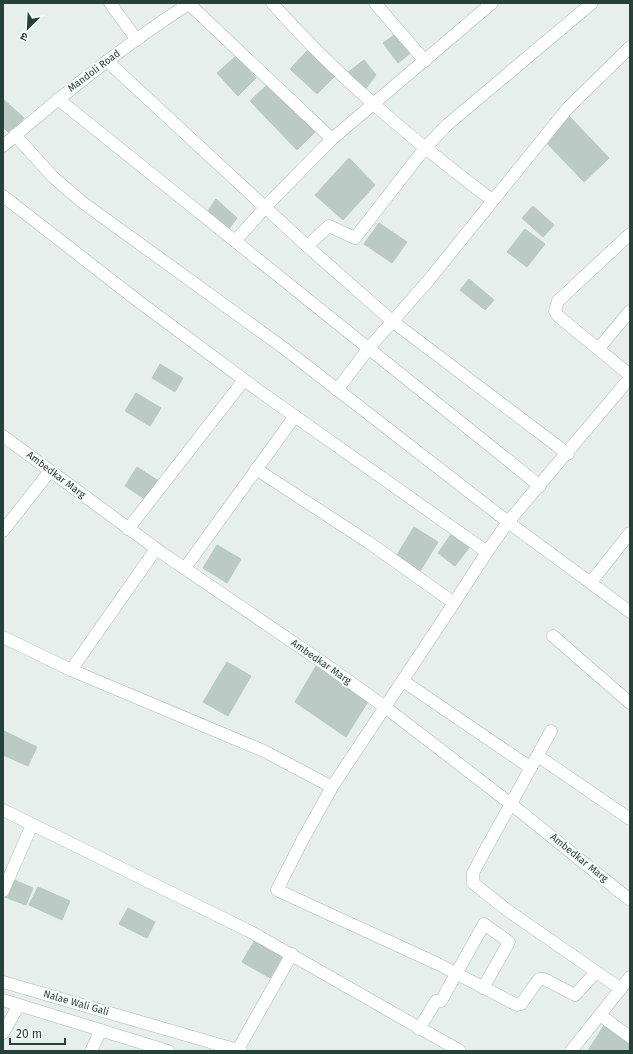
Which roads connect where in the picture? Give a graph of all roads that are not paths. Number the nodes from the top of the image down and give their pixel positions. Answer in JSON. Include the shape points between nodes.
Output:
{"nodes":[{"id":1,"x":110,"y":3,"type":"edge"},
{"id":2,"x":272,"y":3,"type":"edge"},
{"id":3,"x":375,"y":3,"type":"edge"},
{"id":4,"x":492,"y":3,"type":"edge"},
{"id":5,"x":592,"y":3,"type":"edge"},
{"id":6,"x":190,"y":4,"type":"edge"},
{"id":7,"x":137,"y":40,"type":"junction"},
{"id":8,"x":630,"y":48,"type":"edge"},
{"id":9,"x":107,"y":61,"type":"junction"},
{"id":10,"x":425,"y":61,"type":"junction"},
{"id":11,"x":58,"y":99,"type":"junction"},
{"id":12,"x":374,"y":103,"type":"junction"},
{"id":13,"x":15,"y":135,"type":"junction"},
{"id":14,"x":332,"y":139,"type":"junction"},
{"id":15,"x":3,"y":146,"type":"edge"},
{"id":16,"x":425,"y":148,"type":"junction"},
{"id":17,"x":3,"y":196,"type":"edge"},
{"id":18,"x":492,"y":200,"type":"junction"},
{"id":19,"x":265,"y":208,"type":"junction"},
{"id":20,"x":630,"y":234,"type":"edge"},
{"id":21,"x":235,"y":241,"type":"junction"},
{"id":22,"x":307,"y":246,"type":"junction"},
{"id":23,"x":630,"y":311,"type":"edge"},
{"id":24,"x":392,"y":321,"type":"junction"},
{"id":25,"x":369,"y":348,"type":"junction"},
{"id":26,"x":599,"y":348,"type":"junction"},
{"id":27,"x":630,"y":375,"type":"edge"},
{"id":28,"x":630,"y":378,"type":"edge"},
{"id":29,"x":244,"y":380,"type":"junction"},
{"id":30,"x":337,"y":390,"type":"junction"},
{"id":31,"x":295,"y":416,"type":"junction"},
{"id":32,"x":3,"y":436,"type":"edge"},
{"id":33,"x":568,"y":454,"type":"junction"},
{"id":34,"x":256,"y":469,"type":"junction"},
{"id":35,"x":50,"y":471,"type":"junction"},
{"id":36,"x":540,"y":486,"type":"junction"},
{"id":37,"x":508,"y":522,"type":"junction"},
{"id":38,"x":128,"y":529,"type":"junction"},
{"id":39,"x":3,"y":531,"type":"edge"},
{"id":40,"x":630,"y":533,"type":"edge"},
{"id":41,"x":156,"y":549,"type":"junction"},
{"id":42,"x":487,"y":552,"type":"junction"},
{"id":43,"x":185,"y":568,"type":"junction"},
{"id":44,"x":591,"y":582,"type":"junction"},
{"id":45,"x":454,"y":603,"type":"junction"},
{"id":46,"x":630,"y":612,"type":"edge"},
{"id":47,"x":553,"y":636,"type":"dead end"},
{"id":48,"x":5,"y":643,"type":"edge"},
{"id":49,"x":71,"y":670,"type":"junction"},
{"id":50,"x":403,"y":681,"type":"junction"},
{"id":51,"x":630,"y":703,"type":"edge"},
{"id":52,"x":385,"y":707,"type":"junction"},
{"id":53,"x":551,"y":732,"type":"dead end"},
{"id":54,"x":538,"y":756,"type":"junction"},
{"id":55,"x":531,"y":768,"type":"junction"},
{"id":56,"x":332,"y":787,"type":"junction"},
{"id":57,"x":511,"y":804,"type":"junction"},
{"id":58,"x":3,"y":810,"type":"edge"},
{"id":59,"x":630,"y":819,"type":"edge"},
{"id":60,"x":32,"y":825,"type":"junction"},
{"id":61,"x":3,"y":891,"type":"edge"},
{"id":62,"x":630,"y":900,"type":"edge"},
{"id":63,"x":292,"y":954,"type":"junction"},
{"id":64,"x":596,"y":972,"type":"junction"},
{"id":65,"x":456,"y":973,"type":"junction"},
{"id":66,"x":630,"y":977,"type":"edge"},
{"id":67,"x":3,"y":982,"type":"edge"},
{"id":68,"x":483,"y":988,"type":"junction"},
{"id":69,"x":621,"y":988,"type":"junction"},
{"id":70,"x":3,"y":1000,"type":"edge"},
{"id":71,"x":19,"y":1005,"type":"junction"},
{"id":72,"x":600,"y":1015,"type":"junction"},
{"id":73,"x":419,"y":1029,"type":"junction"},
{"id":74,"x":101,"y":1030,"type":"junction"},
{"id":75,"x":3,"y":1033,"type":"edge"},
{"id":76,"x":630,"y":1037,"type":"edge"},
{"id":77,"x":91,"y":1051,"type":"edge"},
{"id":78,"x":168,"y":1051,"type":"edge"},
{"id":79,"x":239,"y":1051,"type":"edge"},
{"id":80,"x":460,"y":1051,"type":"edge"},
{"id":81,"x":571,"y":1051,"type":"edge"}],
"edges":[{"from":1,"to":7,"type":"street"},
{"from":2,"to":12,"type":"street","via":[[304,40]]},
{"from":3,"to":10,"type":"street"},
{"from":4,"to":10,"type":"street"},
{"from":5,"to":16,"type":"street","via":[[474,100]]},
{"from":6,"to":7,"type":"street","name":"Mandoli Road"},
{"from":6,"to":14,"type":"street"},
{"from":7,"to":9,"type":"street","name":"Mandoli Road"},
{"from":8,"to":18,"type":"street","via":[[567,109]]},
{"from":9,"to":11,"type":"street","name":"Mandoli Road"},
{"from":9,"to":19,"type":"street"},
{"from":10,"to":12,"type":"street"},
{"from":11,"to":13,"type":"street","name":"Mandoli Road"},
{"from":11,"to":21,"type":"street"},
{"from":12,"to":14,"type":"street"},
{"from":12,"to":16,"type":"street"},
{"from":13,"to":15,"type":"street","name":"Mandoli Road"},
{"from":13,"to":30,"type":"street","via":[[71,193]]},
{"from":14,"to":19,"type":"street"},
{"from":16,"to":18,"type":"street"},
{"from":16,"to":22,"type":"street","via":[[355,238],[329,226]]},
{"from":17,"to":29,"type":"street"},
{"from":18,"to":24,"type":"street"},
{"from":19,"to":21,"type":"street"},
{"from":19,"to":22,"type":"street"},
{"from":20,"to":26,"type":"street","via":[[556,305],[555,311],[558,316]]},
{"from":21,"to":25,"type":"street"},
{"from":22,"to":24,"type":"street"},
{"from":23,"to":26,"type":"street"},
{"from":24,"to":25,"type":"street"},
{"from":24,"to":33,"type":"street"},
{"from":25,"to":30,"type":"street"},
{"from":25,"to":36,"type":"street"},
{"from":26,"to":27,"type":"street"},
{"from":28,"to":33,"type":"street"},
{"from":29,"to":31,"type":"street"},
{"from":29,"to":38,"type":"street"},
{"from":30,"to":37,"type":"street"},
{"from":31,"to":34,"type":"street"},
{"from":31,"to":42,"type":"street"},
{"from":32,"to":35,"type":"street","name":"Ambedkar Marg"},
{"from":33,"to":36,"type":"street"},
{"from":34,"to":43,"type":"street"},
{"from":34,"to":45,"type":"street","via":[[368,542]]},
{"from":35,"to":38,"type":"street","name":"Ambedkar Marg"},
{"from":35,"to":39,"type":"street"},
{"from":36,"to":37,"type":"street"},
{"from":37,"to":42,"type":"street"},
{"from":37,"to":44,"type":"street"},
{"from":38,"to":41,"type":"street","name":"Ambedkar Marg"},
{"from":40,"to":44,"type":"street"},
{"from":41,"to":43,"type":"street","name":"Ambedkar Marg"},
{"from":41,"to":49,"type":"street"},
{"from":42,"to":45,"type":"street"},
{"from":43,"to":52,"type":"street","name":"Ambedkar Marg"},
{"from":44,"to":46,"type":"street"},
{"from":45,"to":50,"type":"street"},
{"from":47,"to":51,"type":"street"},
{"from":48,"to":49,"type":"street"},
{"from":49,"to":56,"type":"street","via":[[231,736]]},
{"from":50,"to":52,"type":"street"},
{"from":50,"to":55,"type":"street"},
{"from":52,"to":56,"type":"street"},
{"from":52,"to":57,"type":"street","name":"Ambedkar Marg"},
{"from":53,"to":54,"type":"street"},
{"from":54,"to":55,"type":"street"},
{"from":54,"to":59,"type":"street"},
{"from":55,"to":57,"type":"street"},
{"from":56,"to":65,"type":"street","via":[[277,890]]},
{"from":57,"to":62,"type":"street","name":"Ambedkar Marg"},
{"from":57,"to":64,"type":"street","via":[[474,873],[473,883]]},
{"from":58,"to":60,"type":"street"},
{"from":60,"to":61,"type":"street"},
{"from":60,"to":63,"type":"street"},
{"from":63,"to":73,"type":"street"},
{"from":63,"to":79,"type":"street"},
{"from":64,"to":68,"type":"street","via":[[575,995],[544,979],[539,979],[519,1006]]},
{"from":64,"to":69,"type":"street"},
{"from":65,"to":68,"type":"street"},
{"from":65,"to":68,"type":"street","via":[[484,924],[509,942]]},
{"from":65,"to":73,"type":"street","via":[[441,1001],[436,1001]]},
{"from":66,"to":69,"type":"street"},
{"from":67,"to":79,"type":"street","name":"Nalae Wali Gali"},
{"from":69,"to":72,"type":"street"},
{"from":70,"to":71,"type":"street"},
{"from":71,"to":74,"type":"street"},
{"from":71,"to":75,"type":"street"},
{"from":72,"to":76,"type":"street"},
{"from":72,"to":81,"type":"street"},
{"from":73,"to":80,"type":"street"},
{"from":74,"to":77,"type":"street"},
{"from":74,"to":78,"type":"street"}]}
